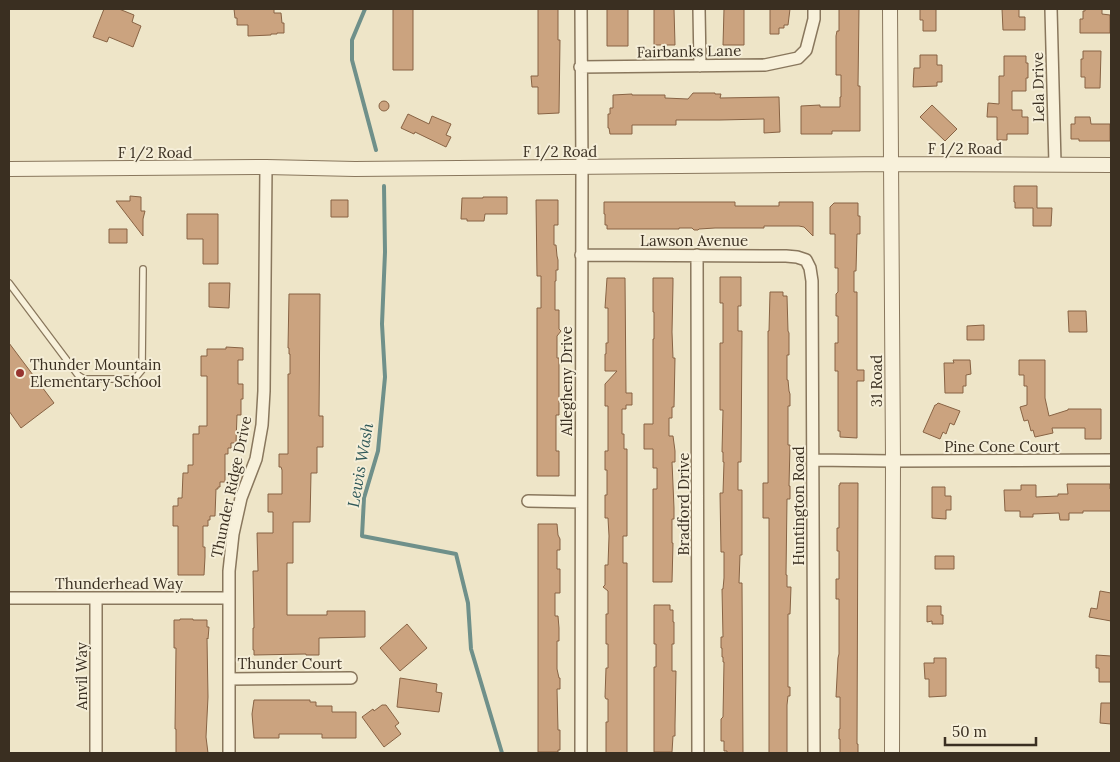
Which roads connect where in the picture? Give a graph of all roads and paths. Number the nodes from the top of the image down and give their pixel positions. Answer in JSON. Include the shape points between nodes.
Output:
{"nodes":[{"id":1,"x":581,"y":9,"type":"edge"},
{"id":2,"x":699,"y":9,"type":"edge"},
{"id":3,"x":814,"y":9,"type":"edge"},
{"id":4,"x":890,"y":9,"type":"edge"},
{"id":5,"x":1051,"y":9,"type":"edge"},
{"id":6,"x":700,"y":66,"type":"junction"},
{"id":7,"x":580,"y":67,"type":"junction"},
{"id":8,"x":890,"y":164,"type":"junction"},
{"id":9,"x":1055,"y":164,"type":"junction"},
{"id":10,"x":1111,"y":165,"type":"edge"},
{"id":11,"x":266,"y":167,"type":"junction"},
{"id":12,"x":582,"y":167,"type":"junction"},
{"id":13,"x":9,"y":169,"type":"edge"},
{"id":14,"x":581,"y":255,"type":"junction"},
{"id":15,"x":697,"y":255,"type":"junction"},
{"id":16,"x":806,"y":260,"type":"joint"},
{"id":17,"x":143,"y":269,"type":"dead end"},
{"id":18,"x":9,"y":283,"type":"edge"},
{"id":19,"x":813,"y":460,"type":"junction"},
{"id":20,"x":1111,"y":460,"type":"edge"},
{"id":21,"x":892,"y":461,"type":"junction"},
{"id":22,"x":528,"y":502,"type":"dead end"},
{"id":23,"x":581,"y":502,"type":"junction"},
{"id":24,"x":9,"y":598,"type":"edge"},
{"id":25,"x":96,"y":598,"type":"junction"},
{"id":26,"x":229,"y":598,"type":"junction"},
{"id":27,"x":351,"y":678,"type":"dead end"},
{"id":28,"x":229,"y":679,"type":"junction"},
{"id":29,"x":96,"y":753,"type":"edge"},
{"id":30,"x":229,"y":753,"type":"edge"},
{"id":31,"x":581,"y":753,"type":"edge"},
{"id":32,"x":698,"y":753,"type":"edge"},
{"id":33,"x":814,"y":753,"type":"edge"},
{"id":34,"x":892,"y":753,"type":"edge"}],
"edges":[{"from":1,"to":7,"type":"street","name":"Allegheny Drive"},
{"from":2,"to":6,"type":"street"},
{"from":3,"to":6,"type":"street","name":"Fairbanks Lane","via":[[806,50],[798,58],[765,65]]},
{"from":4,"to":8,"type":"street","name":"31 Road"},
{"from":5,"to":9,"type":"street","name":"Lela Drive"},
{"from":6,"to":7,"type":"street","name":"Fairbanks Lane"},
{"from":7,"to":12,"type":"street","name":"Allegheny Drive"},
{"from":8,"to":9,"type":"street","name":"F 1/2 Road"},
{"from":8,"to":12,"type":"street","name":"F 1/2 Road"},
{"from":8,"to":21,"type":"street","name":"31 Road"},
{"from":9,"to":10,"type":"street","name":"F 1/2 Road"},
{"from":11,"to":12,"type":"street","name":"F 1/2 Road"},
{"from":11,"to":13,"type":"street","name":"F 1/2 Road"},
{"from":11,"to":26,"type":"street","name":"Thunder Ridge Drive","via":[[262,425],[256,459],[233,534],[228,572]]},
{"from":12,"to":14,"type":"street","name":"Allegheny Drive"},
{"from":14,"to":15,"type":"street","name":"Lawson Avenue"},
{"from":14,"to":23,"type":"street","name":"Allegheny Drive"},
{"from":15,"to":16,"type":"street","name":"Lawson Avenue","via":[[786,256]]},
{"from":15,"to":32,"type":"street","name":"Bradford Drive"},
{"from":16,"to":19,"type":"street","name":"Huntington Road","via":[[812,281]]},
{"from":17,"to":18,"type":"lane","via":[[142,370],[131,379],[84,379],[78,375]]},
{"from":19,"to":21,"type":"street","name":"Pine Cone Court"},
{"from":19,"to":33,"type":"street","name":"Huntington Road"},
{"from":20,"to":21,"type":"street","name":"Pine Cone Court"},
{"from":21,"to":34,"type":"street","name":"31 Road"},
{"from":22,"to":23,"type":"street"},
{"from":23,"to":31,"type":"street","name":"Allegheny Drive"},
{"from":24,"to":25,"type":"street","name":"Thunderhead Way"},
{"from":25,"to":26,"type":"street","name":"Thunderhead Way"},
{"from":25,"to":29,"type":"street","name":"Anvil Way"},
{"from":26,"to":28,"type":"street","name":"Thunder Ridge Drive"},
{"from":27,"to":28,"type":"street","name":"Thunder Court"},
{"from":28,"to":30,"type":"street","name":"Thunder Ridge Drive"}]}
